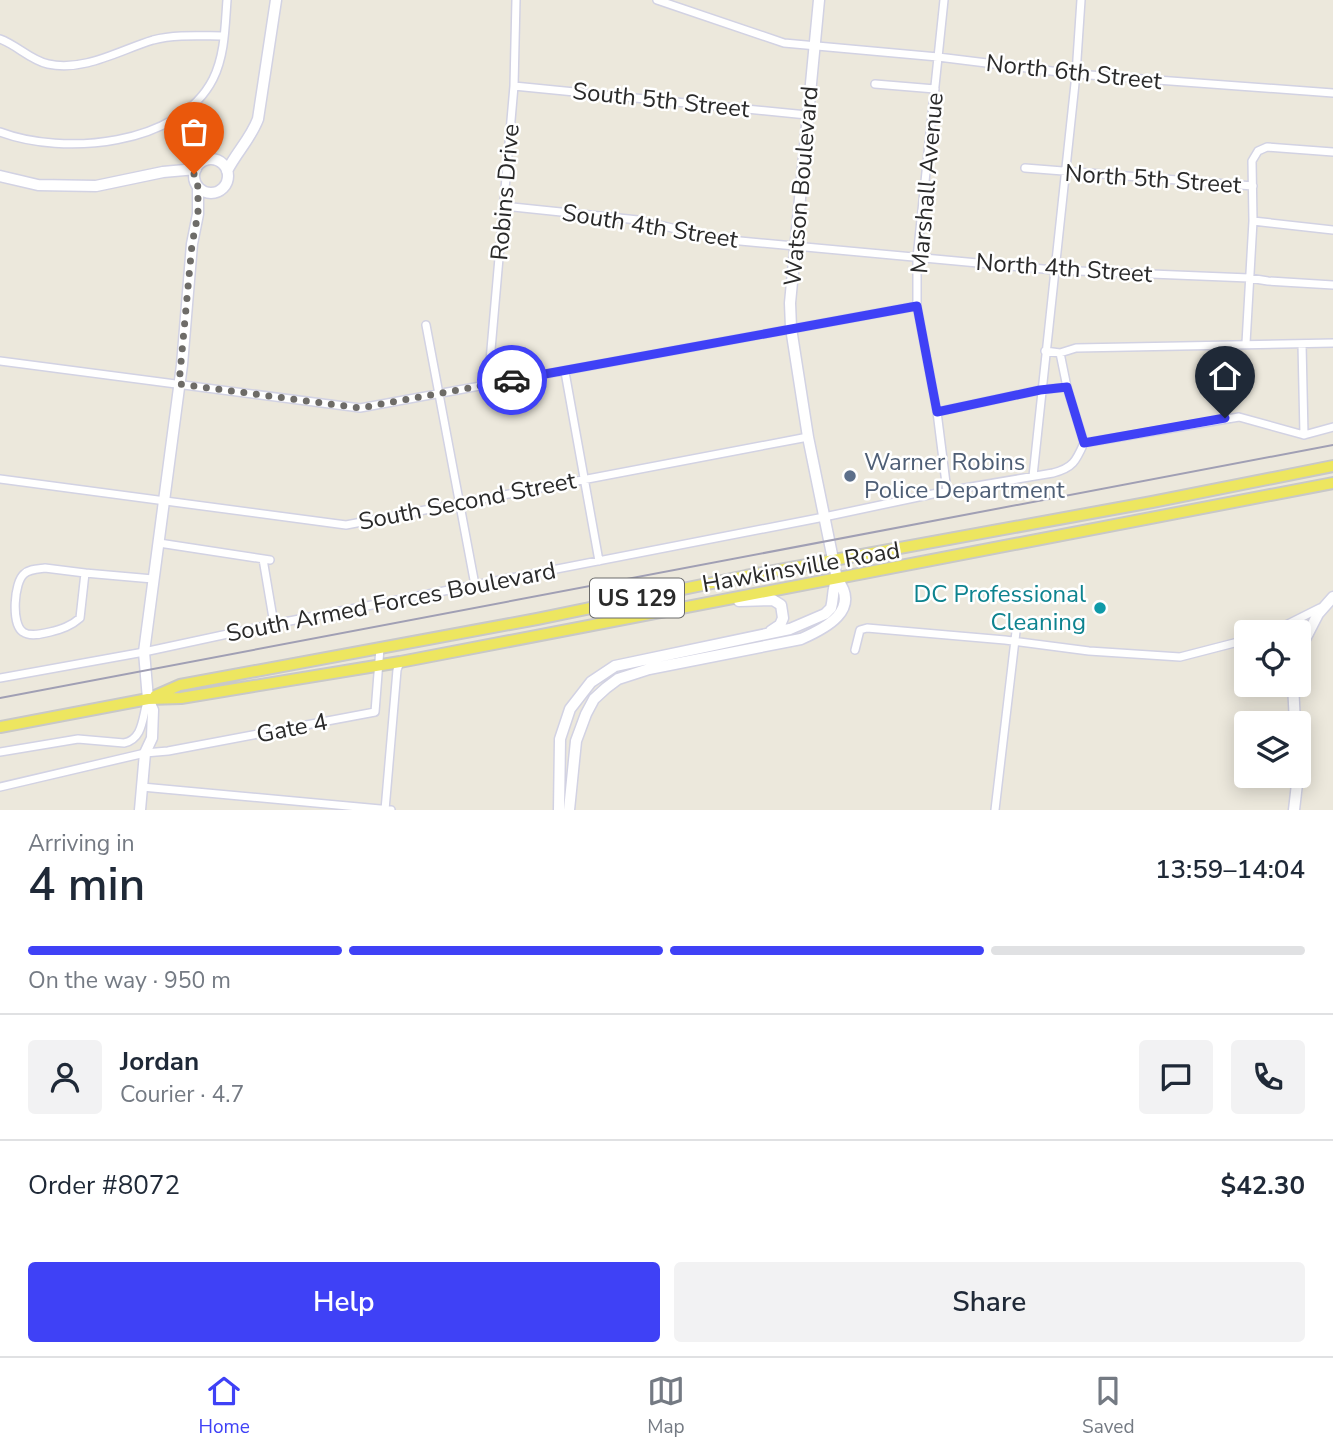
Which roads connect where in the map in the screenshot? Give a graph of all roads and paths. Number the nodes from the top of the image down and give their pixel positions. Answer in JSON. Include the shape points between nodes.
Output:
{"nodes":[{"id":1,"x":227,"y":0,"type":"edge"},
{"id":2,"x":276,"y":0,"type":"edge"},
{"id":3,"x":516,"y":0,"type":"edge"},
{"id":4,"x":657,"y":0,"type":"edge"},
{"id":5,"x":819,"y":0,"type":"edge"},
{"id":6,"x":944,"y":0,"type":"edge"},
{"id":7,"x":1081,"y":0,"type":"edge"},
{"id":8,"x":224,"y":36,"type":"junction"},
{"id":9,"x":0,"y":39,"type":"edge"},
{"id":10,"x":815,"y":45,"type":"junction"},
{"id":11,"x":938,"y":57,"type":"junction"},
{"id":12,"x":1076,"y":74,"type":"junction"},
{"id":13,"x":875,"y":83,"type":"dead end"},
{"id":14,"x":514,"y":86,"type":"junction"},
{"id":15,"x":935,"y":89,"type":"junction"},
{"id":16,"x":1333,"y":93,"type":"edge"},
{"id":17,"x":807,"y":115,"type":"junction"},
{"id":18,"x":0,"y":131,"type":"edge"},
{"id":19,"x":239,"y":148,"type":"junction"},
{"id":20,"x":1333,"y":152,"type":"edge"},
{"id":21,"x":219,"y":161,"type":"junction"},
{"id":22,"x":1025,"y":169,"type":"dead end"},
{"id":23,"x":227,"y":171,"type":"junction"},
{"id":24,"x":1065,"y":173,"type":"junction"},
{"id":25,"x":0,"y":176,"type":"edge"},
{"id":26,"x":196,"y":178,"type":"junction"},
{"id":27,"x":1253,"y":186,"type":"junction"},
{"id":28,"x":212,"y":193,"type":"junction"},
{"id":29,"x":504,"y":206,"type":"junction"},
{"id":30,"x":198,"y":214,"type":"junction"},
{"id":31,"x":1253,"y":222,"type":"junction"},
{"id":32,"x":1333,"y":230,"type":"edge"},
{"id":33,"x":795,"y":245,"type":"junction"},
{"id":34,"x":917,"y":258,"type":"junction"},
{"id":35,"x":1054,"y":270,"type":"junction"},
{"id":36,"x":1249,"y":278,"type":"junction"},
{"id":37,"x":1333,"y":285,"type":"edge"},
{"id":38,"x":917,"y":306,"type":"junction"},
{"id":39,"x":426,"y":324,"type":"dead end"},
{"id":40,"x":791,"y":328,"type":"junction"},
{"id":41,"x":1246,"y":343,"type":"junction"},
{"id":42,"x":1333,"y":343,"type":"edge"},
{"id":43,"x":1302,"y":344,"type":"junction"},
{"id":44,"x":1045,"y":351,"type":"junction"},
{"id":45,"x":1060,"y":353,"type":"junction"},
{"id":46,"x":0,"y":361,"type":"edge"},
{"id":47,"x":565,"y":372,"type":"junction"},
{"id":48,"x":179,"y":384,"type":"junction"},
{"id":49,"x":488,"y":384,"type":"junction"},
{"id":50,"x":1067,"y":387,"type":"junction"},
{"id":51,"x":1040,"y":390,"type":"junction"},
{"id":52,"x":438,"y":394,"type":"junction"},
{"id":53,"x":937,"y":412,"type":"junction"},
{"id":54,"x":1333,"y":428,"type":"edge"},
{"id":55,"x":1304,"y":435,"type":"junction"},
{"id":56,"x":808,"y":437,"type":"junction"},
{"id":57,"x":1084,"y":443,"type":"junction"},
{"id":58,"x":1333,"y":466,"type":"edge"},
{"id":59,"x":1033,"y":476,"type":"junction"},
{"id":60,"x":584,"y":478,"type":"junction"},
{"id":61,"x":0,"y":479,"type":"edge"},
{"id":62,"x":1333,"y":483,"type":"edge"},
{"id":63,"x":947,"y":491,"type":"junction"},
{"id":64,"x":164,"y":500,"type":"junction"},
{"id":65,"x":459,"y":503,"type":"junction"},
{"id":66,"x":824,"y":517,"type":"junction"},
{"id":67,"x":159,"y":543,"type":"junction"},
{"id":68,"x":833,"y":560,"type":"junction"},
{"id":69,"x":599,"y":561,"type":"junction"},
{"id":70,"x":85,"y":573,"type":"junction"},
{"id":71,"x":153,"y":579,"type":"junction"},
{"id":72,"x":837,"y":579,"type":"junction"},
{"id":73,"x":475,"y":585,"type":"junction"},
{"id":74,"x":1333,"y":597,"type":"edge"},
{"id":75,"x":710,"y":603,"type":"junction"},
{"id":76,"x":1324,"y":606,"type":"junction"},
{"id":77,"x":1296,"y":620,"type":"edge"},
{"id":78,"x":274,"y":624,"type":"junction"},
{"id":79,"x":1017,"y":624,"type":"dead end"},
{"id":80,"x":1311,"y":625,"type":"edge"},
{"id":81,"x":747,"y":639,"type":"junction"},
{"id":82,"x":1015,"y":642,"type":"junction"},
{"id":83,"x":1234,"y":644,"type":"edge"},
{"id":84,"x":380,"y":648,"type":"junction"},
{"id":85,"x":855,"y":650,"type":"dead end"},
{"id":86,"x":144,"y":652,"type":"junction"},
{"id":87,"x":400,"y":662,"type":"junction"},
{"id":88,"x":379,"y":665,"type":"junction"},
{"id":89,"x":0,"y":678,"type":"edge"},
{"id":90,"x":148,"y":699,"type":"junction"},
{"id":91,"x":0,"y":727,"type":"edge"},
{"id":92,"x":0,"y":752,"type":"edge"},
{"id":93,"x":145,"y":753,"type":"junction"},
{"id":94,"x":142,"y":787,"type":"junction"},
{"id":95,"x":0,"y":788,"type":"edge"},
{"id":96,"x":1296,"y":788,"type":"edge"},
{"id":97,"x":140,"y":810,"type":"edge"},
{"id":98,"x":386,"y":810,"type":"edge"},
{"id":99,"x":391,"y":810,"type":"edge"},
{"id":100,"x":559,"y":810,"type":"edge"},
{"id":101,"x":569,"y":810,"type":"edge"},
{"id":102,"x":995,"y":810,"type":"edge"},
{"id":103,"x":1294,"y":810,"type":"edge"}],
"edges":[{"from":1,"to":8,"type":"street"},
{"from":2,"to":19,"type":"street","via":[[258,119]]},
{"from":3,"to":14,"type":"street","name":"Robins Drive"},
{"from":4,"to":10,"type":"street","name":"North 6th Street","via":[[772,40]]},
{"from":5,"to":10,"type":"street","name":"Watson Boulevard"},
{"from":6,"to":11,"type":"street","name":"Marshall Avenue"},
{"from":7,"to":12,"type":"street"},
{"from":8,"to":9,"type":"street","via":[[156,39],[69,65],[29,57]]},
{"from":8,"to":18,"type":"street","via":[[212,81],[189,111],[169,123],[89,143],[37,141]]},
{"from":10,"to":11,"type":"street","name":"North 6th Street"},
{"from":10,"to":17,"type":"street","name":"Watson Boulevard"},
{"from":11,"to":12,"type":"street","name":"North 6th Street"},
{"from":11,"to":15,"type":"street","name":"Marshall Avenue"},
{"from":12,"to":16,"type":"street","name":"North 6th Street"},
{"from":12,"to":24,"type":"street"},
{"from":13,"to":15,"type":"street"},
{"from":14,"to":17,"type":"street","name":"South 5th Street"},
{"from":14,"to":29,"type":"street","name":"Robins Drive"},
{"from":15,"to":34,"type":"street","name":"Marshall Avenue"},
{"from":17,"to":33,"type":"street","name":"Watson Boulevard"},
{"from":19,"to":21,"type":"street"},
{"from":19,"to":23,"type":"street"},
{"from":20,"to":27,"type":"street","name":"North 5th Street","via":[[1262,148],[1252,161]]},
{"from":21,"to":23,"type":"street"},
{"from":21,"to":26,"type":"street","via":[[208,160]]},
{"from":22,"to":24,"type":"street","name":"North 5th Street"},
{"from":23,"to":28,"type":"street","via":[[225,186]]},
{"from":24,"to":27,"type":"street","name":"North 5th Street"},
{"from":24,"to":35,"type":"street"},
{"from":25,"to":26,"type":"street","via":[[62,187],[96,186],[163,172]]},
{"from":26,"to":28,"type":"street"},
{"from":26,"to":30,"type":"street"},
{"from":27,"to":31,"type":"street"},
{"from":28,"to":30,"type":"street"},
{"from":29,"to":33,"type":"street","name":"South 4th Street","via":[[638,220],[719,239]]},
{"from":29,"to":49,"type":"street","name":"Robins Drive"},
{"from":30,"to":48,"type":"street"},
{"from":31,"to":32,"type":"street"},
{"from":31,"to":36,"type":"street"},
{"from":33,"to":34,"type":"street","name":"North 4th Street"},
{"from":33,"to":40,"type":"street","name":"Watson Boulevard"},
{"from":34,"to":35,"type":"street","name":"North 4th Street"},
{"from":34,"to":38,"type":"street","name":"Marshall Avenue"},
{"from":35,"to":36,"type":"street","name":"North 4th Street"},
{"from":35,"to":44,"type":"street"},
{"from":36,"to":37,"type":"street","name":"North 4th Street"},
{"from":36,"to":41,"type":"street"},
{"from":38,"to":40,"type":"street"},
{"from":38,"to":53,"type":"street","name":"Marshall Avenue"},
{"from":39,"to":52,"type":"street"},
{"from":40,"to":47,"type":"street"},
{"from":40,"to":56,"type":"street","name":"Watson Boulevard"},
{"from":41,"to":43,"type":"street"},
{"from":41,"to":45,"type":"street","via":[[1076,348]]},
{"from":42,"to":43,"type":"street"},
{"from":43,"to":55,"type":"street"},
{"from":44,"to":45,"type":"street"},
{"from":44,"to":51,"type":"street"},
{"from":45,"to":50,"type":"street"},
{"from":46,"to":48,"type":"street"},
{"from":47,"to":49,"type":"street"},
{"from":47,"to":60,"type":"street"},
{"from":48,"to":52,"type":"street","via":[[360,408]]},
{"from":48,"to":64,"type":"street"},
{"from":49,"to":52,"type":"street"},
{"from":50,"to":51,"type":"street"},
{"from":50,"to":57,"type":"street"},
{"from":51,"to":53,"type":"street"},
{"from":51,"to":59,"type":"street"},
{"from":52,"to":65,"type":"street"},
{"from":53,"to":63,"type":"street","name":"Marshall Avenue"},
{"from":54,"to":55,"type":"street"},
{"from":55,"to":57,"type":"street","via":[[1239,417]]},
{"from":56,"to":60,"type":"street","name":"South Second Street"},
{"from":56,"to":66,"type":"street","name":"Watson Boulevard"},
{"from":57,"to":59,"type":"street","name":"South Armed Forces Boulevard","via":[[1066,470]]},
{"from":58,"to":68,"type":"main road","name":"Hawkinsville Road","number":"US 129"},
{"from":59,"to":63,"type":"street","name":"South Armed Forces Boulevard"},
{"from":60,"to":65,"type":"street","name":"South Second Street"},
{"from":60,"to":69,"type":"street"},
{"from":61,"to":64,"type":"street","name":"South Second Street"},
{"from":62,"to":72,"type":"main road","name":"Hawkinsville Road","number":"US 129"},
{"from":63,"to":66,"type":"street","name":"South Armed Forces Boulevard"},
{"from":64,"to":65,"type":"street","name":"South Second Street","via":[[346,525]]},
{"from":64,"to":67,"type":"street"},
{"from":65,"to":73,"type":"street"},
{"from":66,"to":68,"type":"street","name":"Watson Boulevard"},
{"from":66,"to":69,"type":"street","name":"South Armed Forces Boulevard"},
{"from":67,"to":71,"type":"street"},
{"from":67,"to":78,"type":"street","via":[[267,560]]},
{"from":68,"to":72,"type":"street","name":"Watson Boulevard"},
{"from":68,"to":84,"type":"main road","name":"Hawkinsville Road","number":"US 129"},
{"from":69,"to":73,"type":"street","name":"South Armed Forces Boulevard"},
{"from":70,"to":70,"type":"street","via":[[45,568],[24,573],[15,598],[22,632],[32,635],[80,618]]},
{"from":70,"to":71,"type":"street"},
{"from":71,"to":86,"type":"street"},
{"from":72,"to":75,"type":"main road","name":"Hawkinsville Road","number":"US 129"},
{"from":72,"to":81,"type":"street","name":"Watson Boulevard","via":[[831,608],[825,614],[790,629]]},
{"from":72,"to":101,"type":"street","name":"Watson Boulevard","via":[[844,587],[843,608],[825,629],[784,643],[649,668],[606,688],[594,699],[576,741]]},
{"from":73,"to":78,"type":"street","name":"South Armed Forces Boulevard"},
{"from":74,"to":76,"type":"street"},
{"from":75,"to":81,"type":"street","via":[[774,600],[781,605],[780,625]]},
{"from":75,"to":87,"type":"main road","name":"Hawkinsville Road","number":"US 129"},
{"from":76,"to":77,"type":"street"},
{"from":76,"to":80,"type":"street"},
{"from":78,"to":86,"type":"street","name":"South Armed Forces Boulevard"},
{"from":79,"to":82,"type":"street"},
{"from":81,"to":100,"type":"street","name":"Watson Boulevard","via":[[615,666],[591,682],[570,709],[560,739]]},
{"from":82,"to":83,"type":"street","via":[[1180,657]]},
{"from":82,"to":85,"type":"street","via":[[867,628],[860,630]]},
{"from":82,"to":102,"type":"street"},
{"from":84,"to":88,"type":"street","name":"Gate 4"},
{"from":84,"to":90,"type":"main road","name":"Hawkinsville Road","number":"US 129","via":[[180,685]]},
{"from":86,"to":89,"type":"street","name":"South Armed Forces Boulevard"},
{"from":86,"to":90,"type":"street"},
{"from":87,"to":88,"type":"main road","name":"Hawkinsville Road","number":"US 129"},
{"from":87,"to":98,"type":"street"},
{"from":88,"to":90,"type":"main road","name":"Hawkinsville Road","number":"US 129","via":[[181,698]]},
{"from":88,"to":93,"type":"street","name":"Gate 4","via":[[375,712]]},
{"from":90,"to":91,"type":"main road","name":"Hawkinsville Road","number":"US 129"},
{"from":90,"to":92,"type":"street","via":[[141,730],[131,742],[78,739]]},
{"from":90,"to":93,"type":"street","via":[[153,710],[152,738]]},
{"from":93,"to":94,"type":"street"},
{"from":93,"to":95,"type":"street"},
{"from":94,"to":97,"type":"street"},
{"from":94,"to":98,"type":"street"},
{"from":96,"to":103,"type":"street"},
{"from":98,"to":99,"type":"street"}]}
